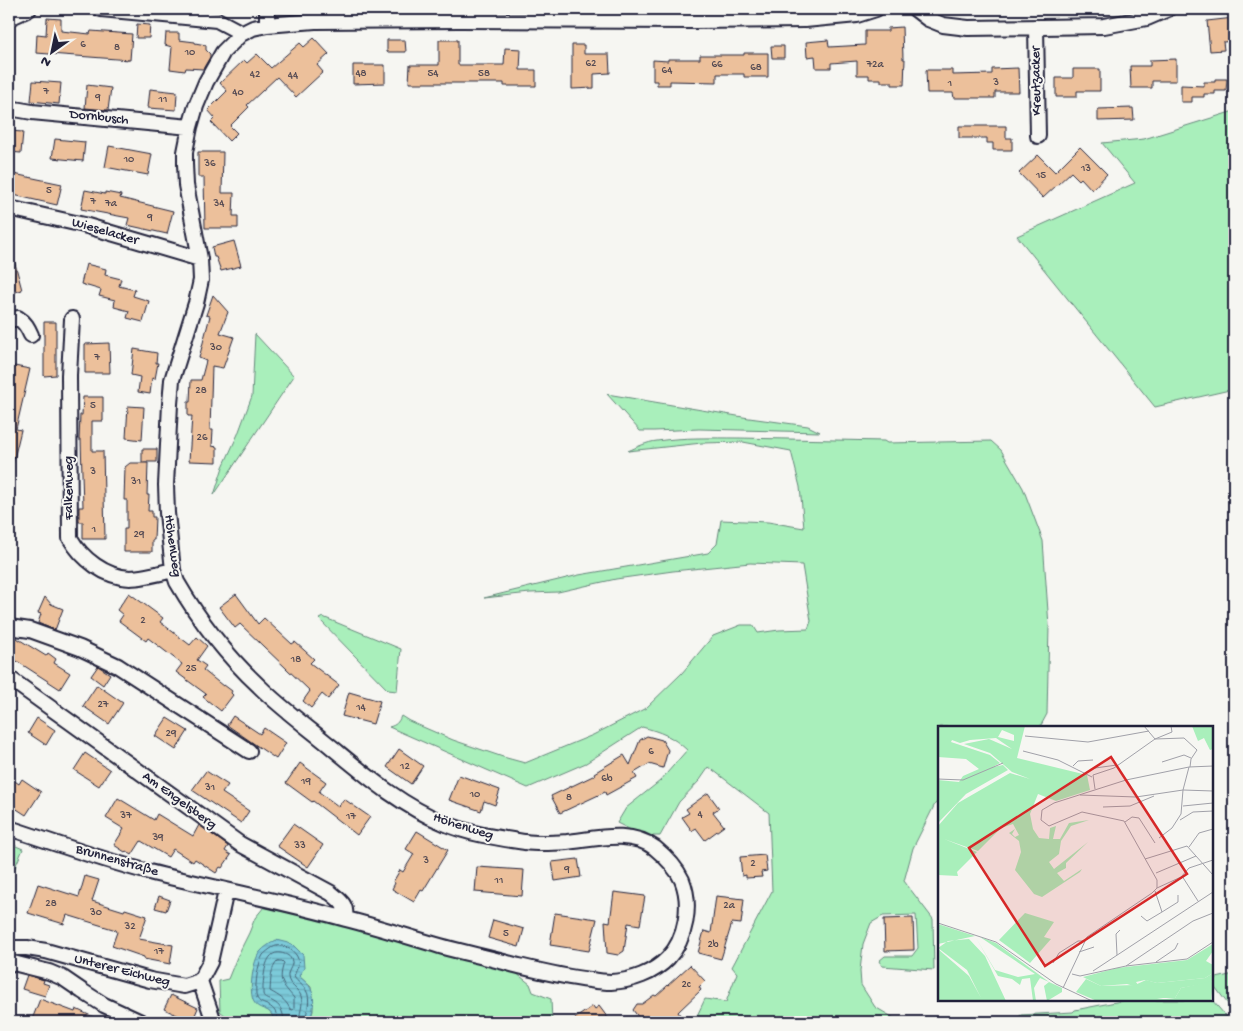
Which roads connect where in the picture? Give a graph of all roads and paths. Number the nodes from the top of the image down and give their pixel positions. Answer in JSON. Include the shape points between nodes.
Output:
{"nodes":[{"id":1,"x":29,"y":9,"type":"edge"},
{"id":2,"x":101,"y":9,"type":"edge"},
{"id":3,"x":267,"y":9,"type":"edge"},
{"id":4,"x":876,"y":9,"type":"edge"},
{"id":5,"x":915,"y":9,"type":"edge"},
{"id":6,"x":1168,"y":9,"type":"edge"},
{"id":7,"x":9,"y":18,"type":"edge"},
{"id":8,"x":267,"y":25,"type":"junction"},
{"id":9,"x":1036,"y":27,"type":"junction"},
{"id":10,"x":241,"y":34,"type":"junction"},
{"id":11,"x":9,"y":108,"type":"edge"},
{"id":12,"x":190,"y":127,"type":"junction"},
{"id":13,"x":1038,"y":136,"type":"dead end"},
{"id":14,"x":9,"y":208,"type":"edge"},
{"id":15,"x":200,"y":259,"type":"junction"},
{"id":16,"x":72,"y":319,"type":"dead end"},
{"id":17,"x":9,"y":320,"type":"edge"},
{"id":18,"x":31,"y":334,"type":"dead end"},
{"id":19,"x":174,"y":570,"type":"junction"},
{"id":20,"x":9,"y":627,"type":"edge"},
{"id":21,"x":9,"y":678,"type":"edge"},
{"id":22,"x":249,"y":751,"type":"dead end"},
{"id":23,"x":9,"y":828,"type":"edge"},
{"id":24,"x":226,"y":891,"type":"junction"},
{"id":25,"x":345,"y":918,"type":"junction"},
{"id":26,"x":9,"y":948,"type":"edge"},
{"id":27,"x":9,"y":962,"type":"edge"},
{"id":28,"x":200,"y":981,"type":"junction"},
{"id":29,"x":141,"y":1022,"type":"edge"},
{"id":30,"x":214,"y":1022,"type":"edge"}],
"edges":[{"from":1,"to":7,"type":"street"},
{"from":2,"to":10,"type":"street","via":[[217,20]]},
{"from":3,"to":8,"type":"street"},
{"from":4,"to":8,"type":"street","name":"Höhenweg","via":[[857,15],[805,20],[315,21]]},
{"from":5,"to":9,"type":"street","name":"Kreutzacker","via":[[943,25]]},
{"from":6,"to":9,"type":"street","name":"Kreutzacker","via":[[1147,18],[1104,26]]},
{"from":8,"to":10,"type":"street","name":"Höhenweg"},
{"from":9,"to":13,"type":"street","name":"Kreutzacker"},
{"from":10,"to":12,"type":"street","name":"Höhenweg","via":[[206,82]]},
{"from":11,"to":12,"type":"street","name":"Dornbusch"},
{"from":12,"to":15,"type":"street","name":"Höhenweg","via":[[184,164]]},
{"from":14,"to":15,"type":"street","name":"Wieselacker","via":[[84,224]]},
{"from":15,"to":19,"type":"street","name":"Höhenweg","via":[[198,295],[172,380],[166,484]]},
{"from":16,"to":19,"type":"street","name":"Falkenweg","via":[[68,375],[70,538],[85,558],[113,575],[132,578]]},
{"from":17,"to":18,"type":"street","via":[[23,320]]},
{"from":19,"to":25,"type":"street","name":"Höhenweg","via":[[177,582],[203,621],[251,679],[368,777],[405,803],[447,825],[498,838],[531,843],[603,837],[637,839],[649,844],[673,865],[683,882],[686,905],[683,932],[669,957],[641,975],[607,982],[539,971]]},
{"from":20,"to":22,"type":"street","via":[[30,630],[72,645],[118,666]]},
{"from":21,"to":25,"type":"street","name":"Am Engelsberg","via":[[240,844],[332,893],[345,907]]},
{"from":23,"to":24,"type":"street","name":"Brunnenstraße","via":[[145,871]]},
{"from":24,"to":25,"type":"street","name":"Höhenweg"},
{"from":24,"to":28,"type":"street","via":[[210,962]]},
{"from":26,"to":28,"type":"street","name":"Unterer Eichweg","via":[[46,951],[150,980],[184,986]]},
{"from":27,"to":29,"type":"street","name":"Unterer Eichweg","via":[[63,978],[104,1004]]},
{"from":28,"to":30,"type":"street"}]}
